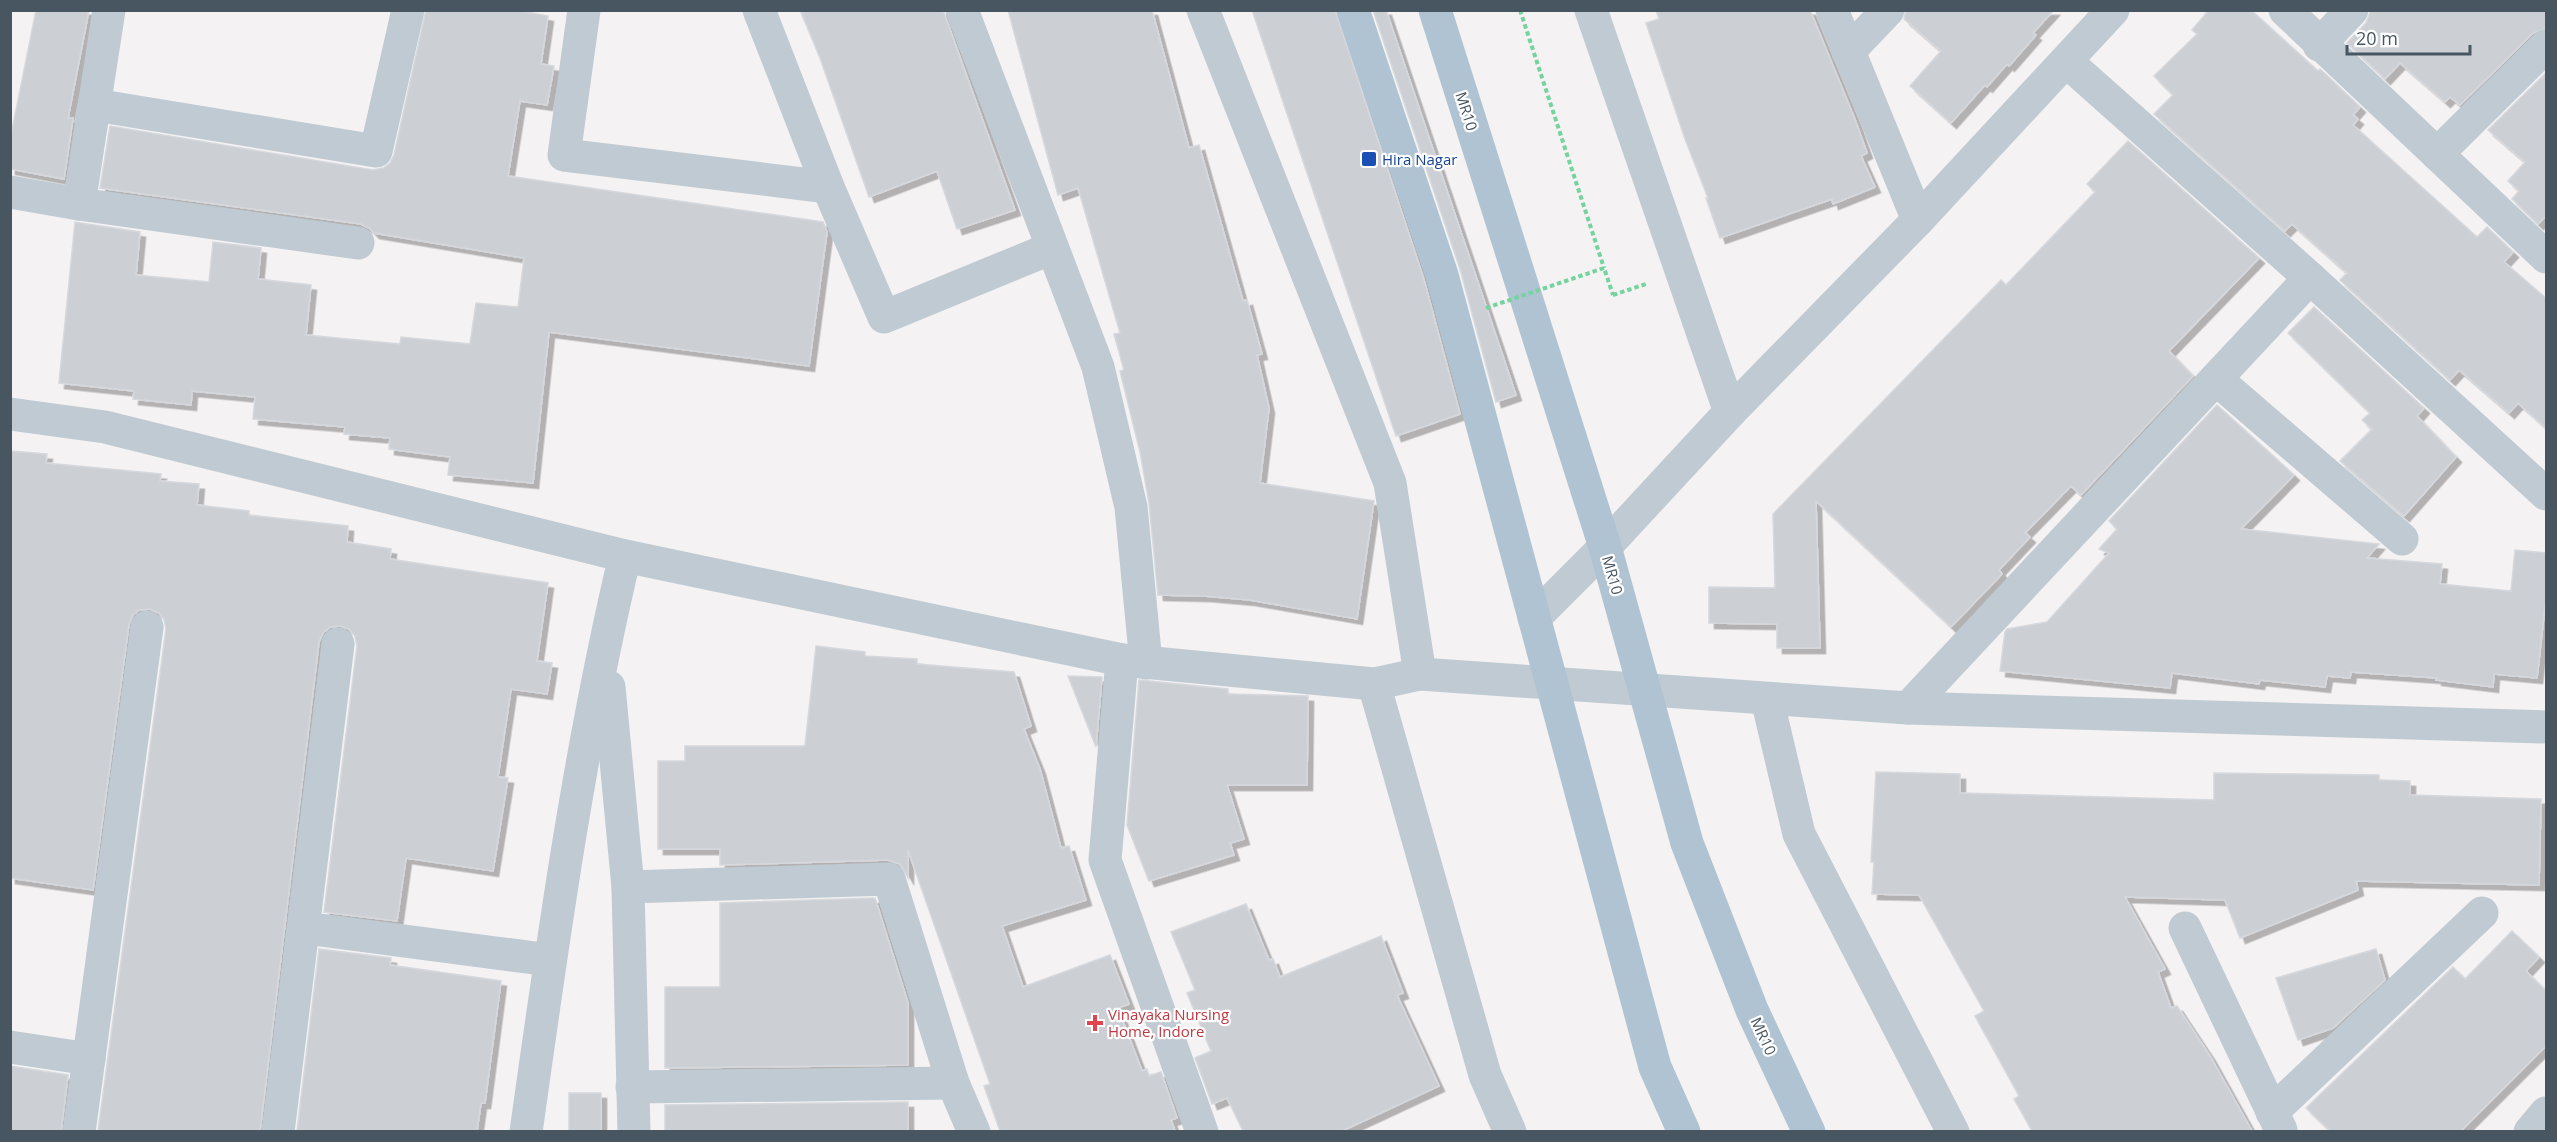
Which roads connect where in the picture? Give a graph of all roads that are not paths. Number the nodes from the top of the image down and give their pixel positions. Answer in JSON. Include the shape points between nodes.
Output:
{"nodes":[{"id":1,"x":109,"y":10,"type":"edge"},
{"id":2,"x":408,"y":10,"type":"edge"},
{"id":3,"x":584,"y":10,"type":"edge"},
{"id":4,"x":759,"y":10,"type":"edge"},
{"id":5,"x":962,"y":10,"type":"edge"},
{"id":6,"x":1203,"y":10,"type":"edge"},
{"id":7,"x":1353,"y":10,"type":"edge"},
{"id":8,"x":1435,"y":10,"type":"edge"},
{"id":9,"x":1591,"y":10,"type":"edge"},
{"id":10,"x":1832,"y":10,"type":"edge"},
{"id":11,"x":1888,"y":10,"type":"edge"},
{"id":12,"x":2113,"y":10,"type":"edge"},
{"id":13,"x":2285,"y":10,"type":"edge"},
{"id":14,"x":2352,"y":10,"type":"edge"},
{"id":15,"x":2319,"y":45,"type":"junction"},
{"id":16,"x":2547,"y":46,"type":"edge"},
{"id":17,"x":1848,"y":51,"type":"junction"},
{"id":18,"x":2066,"y":61,"type":"junction"},
{"id":19,"x":95,"y":105,"type":"junction"},
{"id":20,"x":2437,"y":154,"type":"junction"},
{"id":21,"x":828,"y":187,"type":"junction"},
{"id":22,"x":10,"y":192,"type":"edge"},
{"id":23,"x":79,"y":204,"type":"junction"},
{"id":24,"x":1918,"y":220,"type":"junction"},
{"id":25,"x":358,"y":243,"type":"dead end"},
{"id":26,"x":1052,"y":248,"type":"junction"},
{"id":27,"x":2547,"y":257,"type":"edge"},
{"id":28,"x":2310,"y":278,"type":"junction"},
{"id":29,"x":2216,"y":379,"type":"junction"},
{"id":30,"x":1730,"y":412,"type":"junction"},
{"id":31,"x":10,"y":414,"type":"edge"},
{"id":32,"x":2547,"y":494,"type":"edge"},
{"id":33,"x":2402,"y":539,"type":"dead end"},
{"id":34,"x":1605,"y":547,"type":"junction"},
{"id":35,"x":625,"y":556,"type":"junction"},
{"id":36,"x":1534,"y":618,"type":"junction"},
{"id":37,"x":147,"y":627,"type":"dead end"},
{"id":38,"x":605,"y":642,"type":"junction"},
{"id":39,"x":338,"y":644,"type":"dead end"},
{"id":40,"x":1134,"y":662,"type":"junction"},
{"id":41,"x":1420,"y":674,"type":"junction"},
{"id":42,"x":1553,"y":683,"type":"junction"},
{"id":43,"x":1374,"y":684,"type":"junction"},
{"id":44,"x":1645,"y":690,"type":"junction"},
{"id":45,"x":1767,"y":699,"type":"junction"},
{"id":46,"x":1908,"y":708,"type":"junction"},
{"id":47,"x":2547,"y":727,"type":"edge"},
{"id":48,"x":628,"y":887,"type":"junction"},
{"id":49,"x":2482,"y":913,"type":"dead end"},
{"id":50,"x":305,"y":928,"type":"junction"},
{"id":51,"x":2186,"y":928,"type":"dead end"},
{"id":52,"x":550,"y":960,"type":"junction"},
{"id":53,"x":10,"y":1047,"type":"edge"},
{"id":54,"x":89,"y":1059,"type":"junction"},
{"id":55,"x":953,"y":1083,"type":"junction"},
{"id":56,"x":632,"y":1087,"type":"junction"},
{"id":57,"x":2547,"y":1113,"type":"edge"},
{"id":58,"x":2277,"y":1122,"type":"edge"},
{"id":59,"x":79,"y":1131,"type":"edge"},
{"id":60,"x":278,"y":1131,"type":"edge"},
{"id":61,"x":526,"y":1131,"type":"edge"},
{"id":62,"x":634,"y":1131,"type":"edge"},
{"id":63,"x":974,"y":1131,"type":"edge"},
{"id":64,"x":1202,"y":1131,"type":"edge"},
{"id":65,"x":1510,"y":1131,"type":"edge"},
{"id":66,"x":1684,"y":1131,"type":"edge"},
{"id":67,"x":1809,"y":1131,"type":"edge"},
{"id":68,"x":1953,"y":1131,"type":"edge"},
{"id":69,"x":2530,"y":1131,"type":"edge"}],
"edges":[{"from":1,"to":19,"type":"street"},
{"from":2,"to":19,"type":"street","via":[[376,151]]},
{"from":3,"to":21,"type":"street","via":[[564,155]]},
{"from":4,"to":21,"type":"street"},
{"from":5,"to":26,"type":"street"},
{"from":6,"to":41,"type":"street","via":[[1390,483]]},
{"from":7,"to":36,"type":"main road","via":[[1442,275]]},
{"from":8,"to":34,"type":"main road","name":"MR10"},
{"from":9,"to":30,"type":"street"},
{"from":10,"to":17,"type":"street"},
{"from":11,"to":17,"type":"street"},
{"from":12,"to":18,"type":"street"},
{"from":13,"to":15,"type":"street"},
{"from":14,"to":15,"type":"street"},
{"from":15,"to":20,"type":"street"},
{"from":16,"to":20,"type":"street"},
{"from":17,"to":24,"type":"street"},
{"from":18,"to":24,"type":"street"},
{"from":18,"to":28,"type":"street"},
{"from":19,"to":23,"type":"street"},
{"from":20,"to":27,"type":"street"},
{"from":21,"to":26,"type":"street","via":[[884,317]]},
{"from":22,"to":23,"type":"street"},
{"from":23,"to":25,"type":"street"},
{"from":24,"to":30,"type":"street"},
{"from":26,"to":40,"type":"street","via":[[1098,367],[1131,507]]},
{"from":28,"to":29,"type":"street"},
{"from":28,"to":32,"type":"street"},
{"from":29,"to":33,"type":"street"},
{"from":29,"to":46,"type":"street"},
{"from":30,"to":34,"type":"street"},
{"from":31,"to":35,"type":"street","via":[[105,427]]},
{"from":34,"to":36,"type":"street"},
{"from":34,"to":44,"type":"main road","name":"MR10"},
{"from":35,"to":38,"type":"street"},
{"from":35,"to":40,"type":"street"},
{"from":36,"to":42,"type":"main road"},
{"from":37,"to":54,"type":"street"},
{"from":38,"to":48,"type":"street"},
{"from":38,"to":52,"type":"street"},
{"from":39,"to":50,"type":"street"},
{"from":40,"to":43,"type":"street"},
{"from":40,"to":64,"type":"street","via":[[1105,860]]},
{"from":41,"to":42,"type":"street"},
{"from":41,"to":43,"type":"street"},
{"from":42,"to":44,"type":"street"},
{"from":42,"to":66,"type":"main road","via":[[1654,1067]]},
{"from":43,"to":65,"type":"street","via":[[1485,1075]]},
{"from":44,"to":45,"type":"street"},
{"from":44,"to":67,"type":"main road","name":"MR10","via":[[1687,843],[1752,1010]]},
{"from":45,"to":46,"type":"street"},
{"from":45,"to":68,"type":"street","via":[[1799,834]]},
{"from":46,"to":47,"type":"street"},
{"from":48,"to":55,"type":"street","via":[[889,879]]},
{"from":48,"to":56,"type":"street"},
{"from":49,"to":58,"type":"street"},
{"from":50,"to":52,"type":"street"},
{"from":50,"to":60,"type":"street"},
{"from":51,"to":58,"type":"street"},
{"from":52,"to":61,"type":"street"},
{"from":53,"to":54,"type":"street"},
{"from":54,"to":59,"type":"street"},
{"from":55,"to":56,"type":"street"},
{"from":55,"to":63,"type":"street"},
{"from":56,"to":62,"type":"street"},
{"from":57,"to":69,"type":"street"}]}
